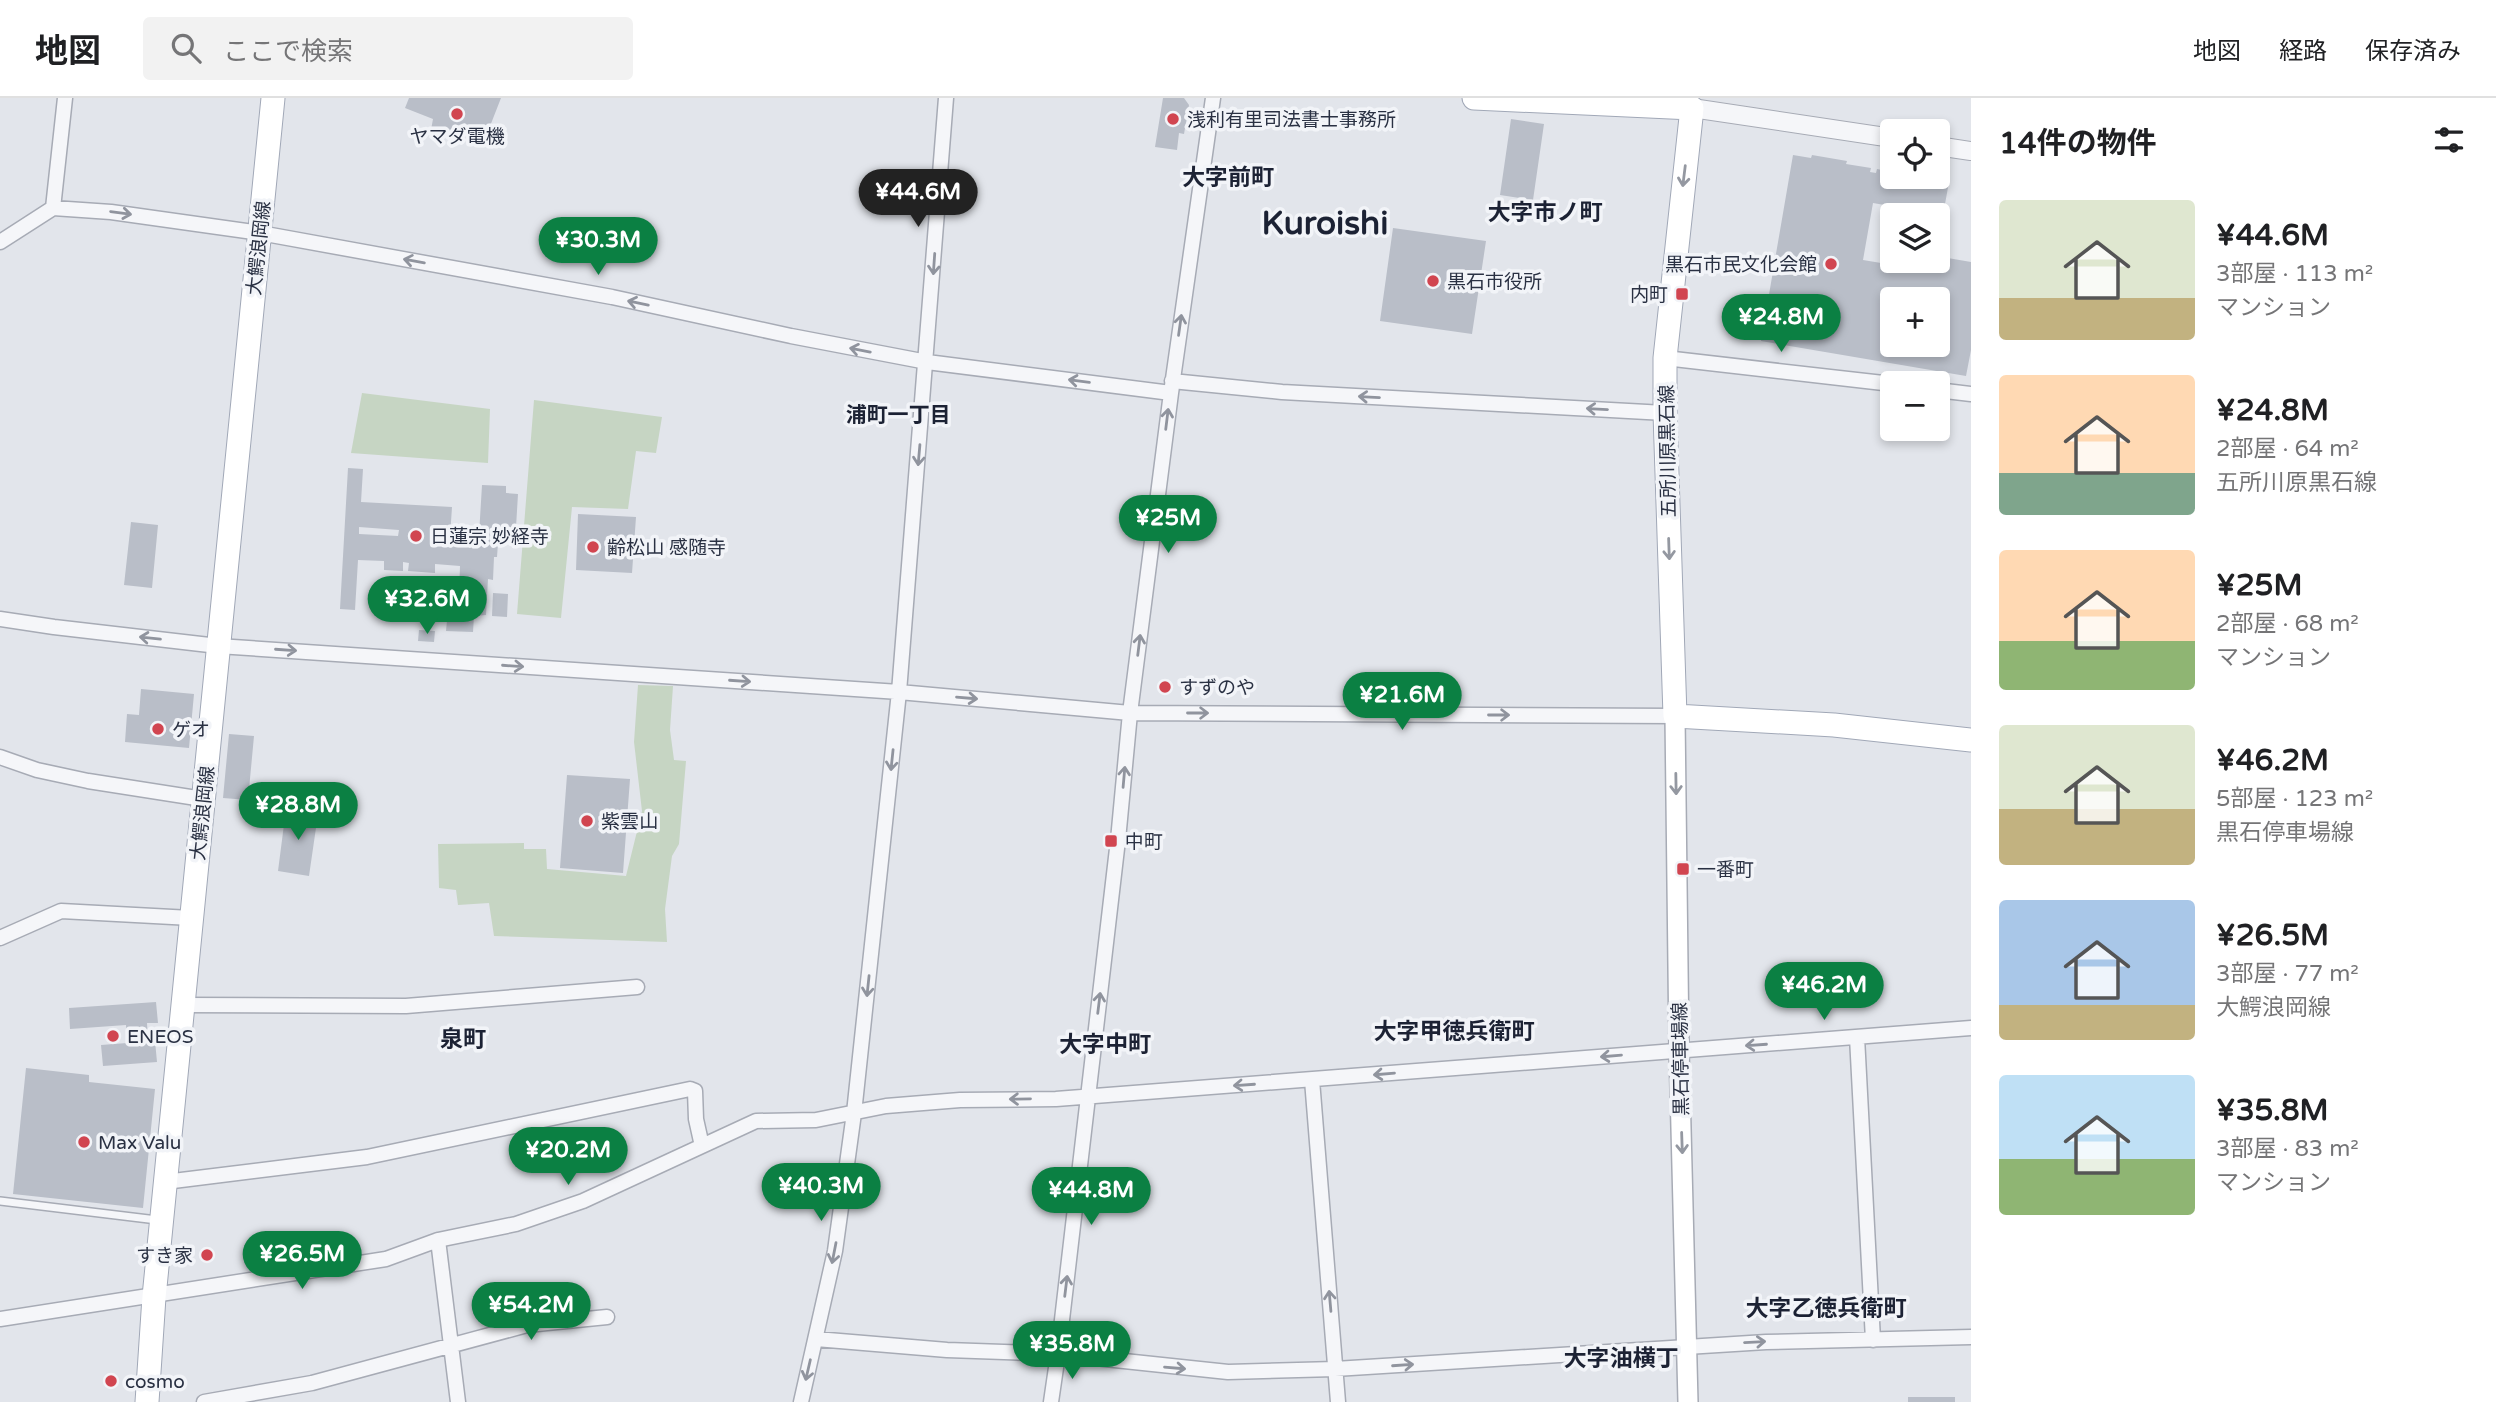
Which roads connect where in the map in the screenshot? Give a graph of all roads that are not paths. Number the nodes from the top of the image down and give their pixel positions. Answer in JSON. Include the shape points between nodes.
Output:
{"nodes":[{"id":1,"x":65,"y":98,"type":"edge"},
{"id":2,"x":273,"y":98,"type":"edge"},
{"id":3,"x":946,"y":98,"type":"edge"},
{"id":4,"x":1213,"y":98,"type":"edge"},
{"id":5,"x":1474,"y":98,"type":"edge"},
{"id":6,"x":1692,"y":103,"type":"edge"},
{"id":7,"x":1880,"y":136,"type":"edge"},
{"id":8,"x":1950,"y":148,"type":"edge"},
{"id":9,"x":1971,"y":151,"type":"edge"},
{"id":10,"x":53,"y":208,"type":"junction"},
{"id":11,"x":260,"y":233,"type":"junction"},
{"id":12,"x":0,"y":242,"type":"edge"},
{"id":13,"x":1665,"y":358,"type":"junction"},
{"id":14,"x":927,"y":362,"type":"junction"},
{"id":15,"x":1880,"y":383,"type":"edge"},
{"id":16,"x":1171,"y":387,"type":"junction"},
{"id":17,"x":1950,"y":392,"type":"edge"},
{"id":18,"x":1971,"y":394,"type":"edge"},
{"id":19,"x":1665,"y":413,"type":"junction"},
{"id":20,"x":0,"y":619,"type":"edge"},
{"id":21,"x":218,"y":646,"type":"junction"},
{"id":22,"x":900,"y":692,"type":"junction"},
{"id":23,"x":1130,"y":713,"type":"junction"},
{"id":24,"x":1675,"y":716,"type":"junction"},
{"id":25,"x":1971,"y":740,"type":"edge"},
{"id":26,"x":0,"y":757,"type":"edge"},
{"id":27,"x":203,"y":799,"type":"junction"},
{"id":28,"x":191,"y":918,"type":"junction"},
{"id":29,"x":0,"y":939,"type":"edge"},
{"id":30,"x":637,"y":988,"type":"dead end"},
{"id":31,"x":183,"y":1004,"type":"junction"},
{"id":32,"x":1971,"y":1028,"type":"edge"},
{"id":33,"x":1857,"y":1037,"type":"junction"},
{"id":34,"x":1679,"y":1051,"type":"junction"},
{"id":35,"x":1312,"y":1080,"type":"junction"},
{"id":36,"x":1088,"y":1095,"type":"junction"},
{"id":37,"x":855,"y":1113,"type":"junction"},
{"id":38,"x":702,"y":1146,"type":"junction"},
{"id":39,"x":165,"y":1182,"type":"junction"},
{"id":40,"x":0,"y":1201,"type":"edge"},
{"id":41,"x":161,"y":1221,"type":"junction"},
{"id":42,"x":438,"y":1240,"type":"junction"},
{"id":43,"x":154,"y":1297,"type":"junction"},
{"id":44,"x":607,"y":1317,"type":"dead end"},
{"id":45,"x":0,"y":1319,"type":"edge"},
{"id":46,"x":1971,"y":1336,"type":"edge"},
{"id":47,"x":816,"y":1339,"type":"junction"},
{"id":48,"x":1873,"y":1340,"type":"junction"},
{"id":49,"x":450,"y":1346,"type":"junction"},
{"id":50,"x":1687,"y":1346,"type":"junction"},
{"id":51,"x":1058,"y":1354,"type":"junction"},
{"id":52,"x":1335,"y":1369,"type":"junction"},
{"id":53,"x":147,"y":1402,"type":"edge"},
{"id":54,"x":204,"y":1402,"type":"edge"},
{"id":55,"x":458,"y":1402,"type":"edge"},
{"id":56,"x":801,"y":1402,"type":"edge"},
{"id":57,"x":1051,"y":1402,"type":"edge"},
{"id":58,"x":1338,"y":1402,"type":"edge"},
{"id":59,"x":1688,"y":1402,"type":"edge"}],
"edges":[{"from":1,"to":10,"type":"street"},
{"from":2,"to":11,"type":"main road","name":"大鰐浪岡線"},
{"from":3,"to":14,"type":"street","one_way":true},
{"from":16,"to":4,"type":"street","one_way":true},
{"from":5,"to":6,"type":"main road"},
{"from":6,"to":7,"type":"street"},
{"from":6,"to":13,"type":"main road","name":"五所川原黒石線","one_way":true},
{"from":8,"to":9,"type":"street"},
{"from":10,"to":11,"type":"street","one_way":true},
{"from":10,"to":12,"type":"street"},
{"from":14,"to":11,"type":"street","one_way":true,"via":[[612,297]]},
{"from":11,"to":21,"type":"main road","name":"大鰐浪岡線"},
{"from":13,"to":15,"type":"street"},
{"from":13,"to":19,"type":"main road","name":"五所川原黒石線"},
{"from":16,"to":14,"type":"street","one_way":true},
{"from":14,"to":22,"type":"street","one_way":true},
{"from":19,"to":16,"type":"street","one_way":true},
{"from":23,"to":16,"type":"street","one_way":true},
{"from":17,"to":18,"type":"street"},
{"from":19,"to":24,"type":"main road","name":"五所川原黒石線","one_way":true},
{"from":21,"to":20,"type":"street","one_way":true},
{"from":21,"to":22,"type":"street","one_way":true},
{"from":21,"to":27,"type":"main road","name":"大鰐浪岡線"},
{"from":22,"to":23,"type":"street","one_way":true},
{"from":22,"to":37,"type":"street","one_way":true},
{"from":23,"to":24,"type":"street","one_way":true},
{"from":36,"to":23,"type":"street","one_way":true},
{"from":24,"to":25,"type":"main road","via":[[1834,725]]},
{"from":24,"to":34,"type":"main road","name":"黒石停車場線","one_way":true},
{"from":26,"to":27,"type":"street","via":[[88,781]]},
{"from":27,"to":28,"type":"main road","name":"大鰐浪岡線"},
{"from":28,"to":29,"type":"street","via":[[61,911]]},
{"from":28,"to":31,"type":"main road","name":"大鰐浪岡線"},
{"from":30,"to":31,"type":"street","via":[[406,1006]]},
{"from":31,"to":39,"type":"main road","name":"大鰐浪岡線"},
{"from":32,"to":33,"type":"street"},
{"from":33,"to":34,"type":"street","one_way":true},
{"from":33,"to":48,"type":"street"},
{"from":34,"to":35,"type":"street","one_way":true},
{"from":34,"to":50,"type":"main road","name":"黒石停車場線","one_way":true},
{"from":35,"to":36,"type":"street","one_way":true},
{"from":52,"to":35,"type":"street","one_way":true},
{"from":36,"to":37,"type":"street","one_way":true,"via":[[960,1100]]},
{"from":51,"to":36,"type":"street","one_way":true},
{"from":37,"to":38,"type":"street","via":[[816,1121],[756,1121]]},
{"from":37,"to":47,"type":"street","one_way":true,"via":[[835,1251]]},
{"from":38,"to":39,"type":"street","via":[[695,1091],[690,1088],[367,1157]]},
{"from":38,"to":42,"type":"street","via":[[583,1201],[516,1224]]},
{"from":39,"to":41,"type":"main road","name":"大鰐浪岡線"},
{"from":40,"to":41,"type":"lane"},
{"from":41,"to":43,"type":"main road","name":"大鰐浪岡線"},
{"from":42,"to":43,"type":"street","via":[[386,1259]]},
{"from":42,"to":49,"type":"street"},
{"from":43,"to":45,"type":"street"},
{"from":43,"to":53,"type":"main road","name":"大鰐浪岡線"},
{"from":44,"to":49,"type":"street","via":[[527,1325]]},
{"from":46,"to":48,"type":"street"},
{"from":47,"to":51,"type":"street"},
{"from":47,"to":56,"type":"street","one_way":true},
{"from":50,"to":48,"type":"street","one_way":true},
{"from":49,"to":54,"type":"street","via":[[312,1383]]},
{"from":49,"to":55,"type":"street"},
{"from":52,"to":50,"type":"street","one_way":true},
{"from":50,"to":59,"type":"main road","name":"黒石停車場線"},
{"from":51,"to":52,"type":"street","one_way":true,"via":[[1228,1372]]},
{"from":51,"to":57,"type":"street"},
{"from":52,"to":58,"type":"street"}]}
